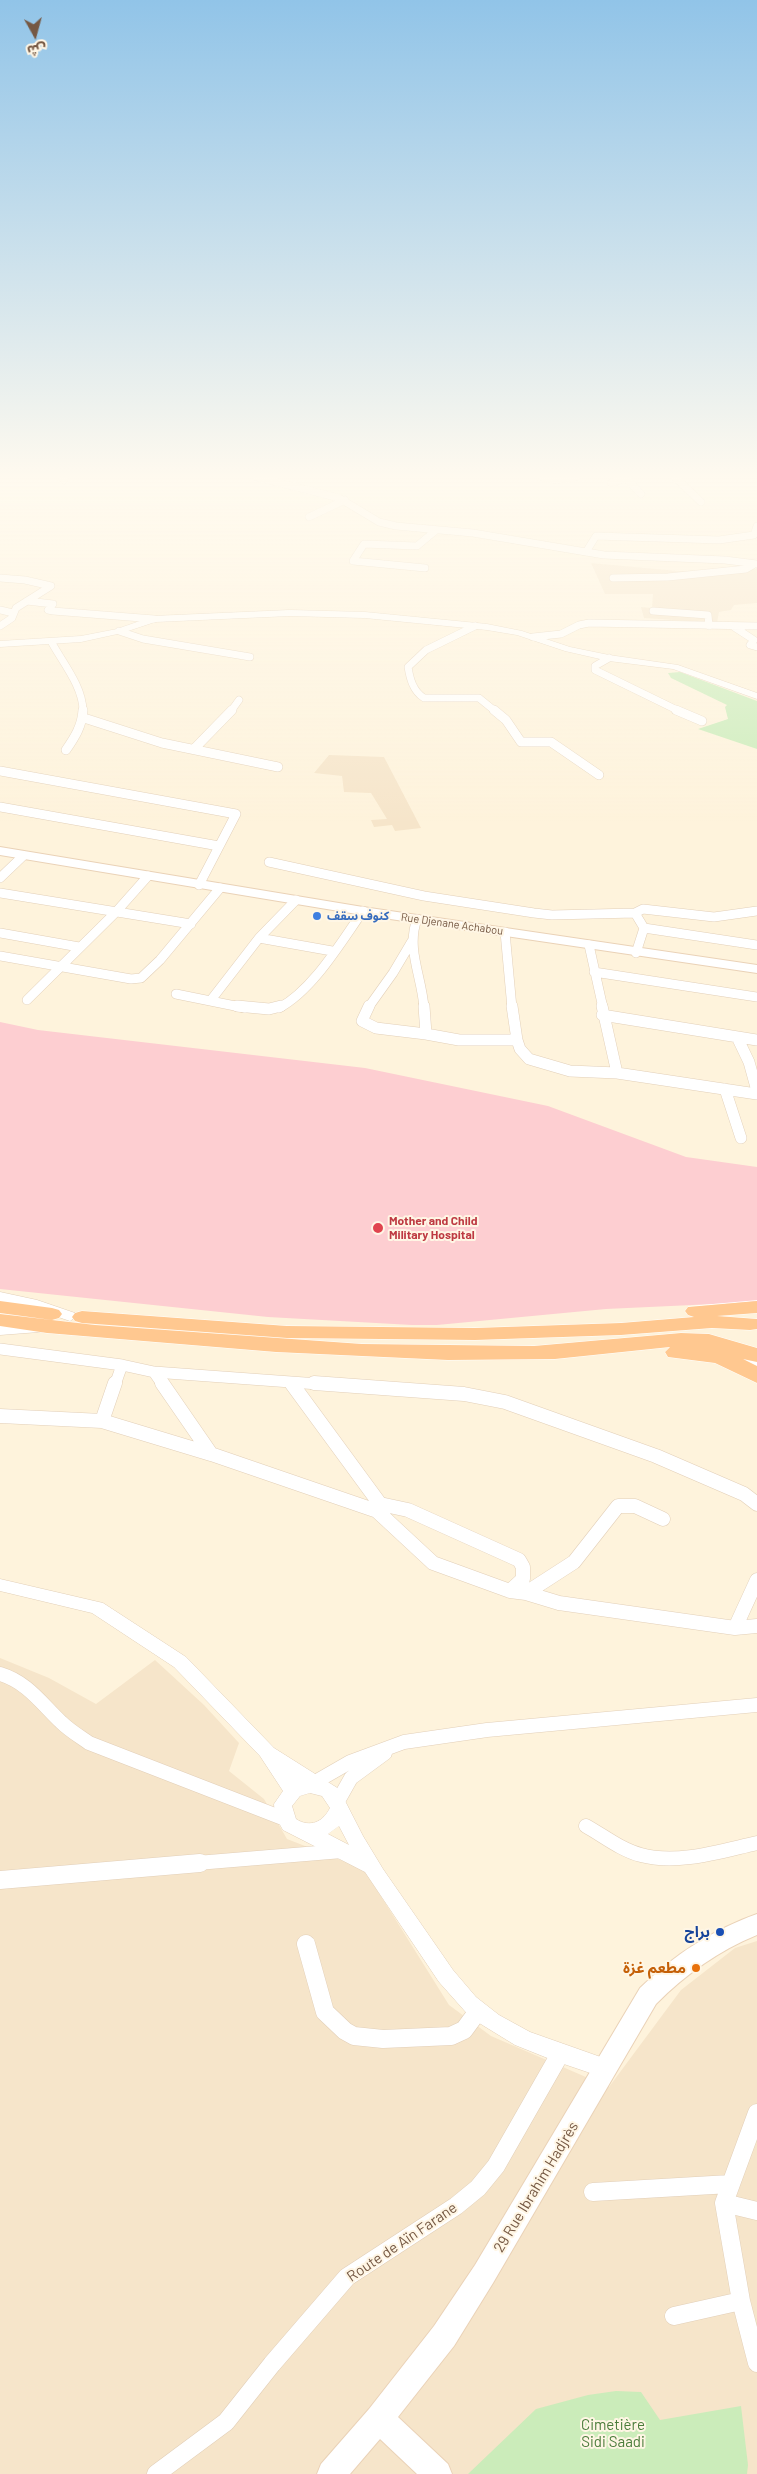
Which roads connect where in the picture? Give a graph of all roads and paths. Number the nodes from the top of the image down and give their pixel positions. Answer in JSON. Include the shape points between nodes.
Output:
{"nodes":[{"id":1,"x":41,"y":592,"type":"edge"},
{"id":2,"x":27,"y":601,"type":"junction"},
{"id":3,"x":0,"y":610,"type":"edge"},
{"id":4,"x":653,"y":611,"type":"dead end"},
{"id":5,"x":13,"y":613,"type":"junction"},
{"id":6,"x":154,"y":619,"type":"junction"},
{"id":7,"x":0,"y":626,"type":"edge"},
{"id":8,"x":475,"y":626,"type":"junction"},
{"id":9,"x":709,"y":626,"type":"junction"},
{"id":10,"x":757,"y":626,"type":"edge"},
{"id":11,"x":733,"y":627,"type":"junction"},
{"id":12,"x":119,"y":631,"type":"junction"},
{"id":13,"x":533,"y":637,"type":"junction"},
{"id":14,"x":52,"y":642,"type":"junction"},
{"id":15,"x":0,"y":644,"type":"edge"},
{"id":16,"x":757,"y":647,"type":"edge"},
{"id":17,"x":250,"y":657,"type":"dead end"},
{"id":18,"x":609,"y":658,"type":"junction"},
{"id":19,"x":757,"y":696,"type":"edge"},
{"id":20,"x":239,"y":700,"type":"dead end"},
{"id":21,"x":84,"y":718,"type":"junction"},
{"id":22,"x":702,"y":721,"type":"dead end"},
{"id":23,"x":194,"y":749,"type":"junction"},
{"id":24,"x":66,"y":750,"type":"dead end"},
{"id":25,"x":278,"y":767,"type":"dead end"},
{"id":26,"x":0,"y":771,"type":"edge"},
{"id":27,"x":599,"y":775,"type":"dead end"},
{"id":28,"x":0,"y":807,"type":"edge"},
{"id":29,"x":219,"y":846,"type":"junction"},
{"id":30,"x":0,"y":852,"type":"edge"},
{"id":31,"x":23,"y":856,"type":"junction"},
{"id":32,"x":269,"y":862,"type":"dead end"},
{"id":33,"x":148,"y":876,"type":"junction"},
{"id":34,"x":0,"y":878,"type":"edge"},
{"id":35,"x":199,"y":884,"type":"junction"},
{"id":36,"x":220,"y":888,"type":"junction"},
{"id":37,"x":0,"y":894,"type":"edge"},
{"id":38,"x":296,"y":900,"type":"junction"},
{"id":39,"x":363,"y":911,"type":"junction"},
{"id":40,"x":116,"y":912,"type":"junction"},
{"id":41,"x":757,"y":912,"type":"edge"},
{"id":42,"x":635,"y":913,"type":"junction"},
{"id":43,"x":417,"y":919,"type":"junction"},
{"id":44,"x":191,"y":924,"type":"junction"},
{"id":45,"x":644,"y":928,"type":"junction"},
{"id":46,"x":505,"y":932,"type":"junction"},
{"id":47,"x":0,"y":933,"type":"edge"},
{"id":48,"x":259,"y":938,"type":"junction"},
{"id":49,"x":412,"y":941,"type":"junction"},
{"id":50,"x":757,"y":945,"type":"edge"},
{"id":51,"x":589,"y":946,"type":"junction"},
{"id":52,"x":79,"y":947,"type":"junction"},
{"id":53,"x":332,"y":951,"type":"junction"},
{"id":54,"x":636,"y":953,"type":"junction"},
{"id":55,"x":0,"y":956,"type":"edge"},
{"id":56,"x":60,"y":967,"type":"junction"},
{"id":57,"x":757,"y":968,"type":"edge"},
{"id":58,"x":594,"y":972,"type":"junction"},
{"id":59,"x":176,"y":994,"type":"dead end"},
{"id":60,"x":757,"y":997,"type":"edge"},
{"id":61,"x":27,"y":1000,"type":"dead end"},
{"id":62,"x":211,"y":1000,"type":"junction"},
{"id":63,"x":602,"y":1015,"type":"junction"},
{"id":64,"x":426,"y":1034,"type":"junction"},
{"id":65,"x":737,"y":1037,"type":"junction"},
{"id":66,"x":517,"y":1040,"type":"junction"},
{"id":67,"x":757,"y":1040,"type":"edge"},
{"id":68,"x":753,"y":1062,"type":"edge"},
{"id":69,"x":617,"y":1073,"type":"junction"},
{"id":70,"x":725,"y":1089,"type":"junction"},
{"id":71,"x":757,"y":1090,"type":"edge"},
{"id":72,"x":757,"y":1094,"type":"edge"},
{"id":73,"x":741,"y":1138,"type":"dead end"},
{"id":74,"x":0,"y":1297,"type":"edge"},
{"id":75,"x":0,"y":1307,"type":"edge"},
{"id":76,"x":755,"y":1319,"type":"edge"},
{"id":77,"x":0,"y":1320,"type":"edge"},
{"id":78,"x":64,"y":1322,"type":"junction"},
{"id":79,"x":0,"y":1330,"type":"edge"},
{"id":80,"x":0,"y":1349,"type":"edge"},
{"id":81,"x":568,"y":1353,"type":"junction"},
{"id":82,"x":752,"y":1356,"type":"edge"},
{"id":83,"x":122,"y":1365,"type":"junction"},
{"id":84,"x":154,"y":1372,"type":"junction"},
{"id":85,"x":757,"y":1376,"type":"edge"},
{"id":86,"x":292,"y":1384,"type":"junction"},
{"id":87,"x":0,"y":1416,"type":"edge"},
{"id":88,"x":102,"y":1421,"type":"junction"},
{"id":89,"x":211,"y":1454,"type":"junction"},
{"id":90,"x":757,"y":1504,"type":"edge"},
{"id":91,"x":378,"y":1508,"type":"junction"},
{"id":92,"x":663,"y":1519,"type":"dead end"},
{"id":93,"x":757,"y":1580,"type":"edge"},
{"id":94,"x":0,"y":1585,"type":"edge"},
{"id":95,"x":510,"y":1591,"type":"junction"},
{"id":96,"x":526,"y":1593,"type":"junction"},
{"id":97,"x":757,"y":1626,"type":"edge"},
{"id":98,"x":734,"y":1628,"type":"junction"},
{"id":99,"x":0,"y":1674,"type":"edge"},
{"id":100,"x":757,"y":1705,"type":"edge"},
{"id":101,"x":404,"y":1742,"type":"junction"},
{"id":102,"x":309,"y":1786,"type":"junction"},
{"id":103,"x":338,"y":1805,"type":"junction"},
{"id":104,"x":285,"y":1819,"type":"junction"},
{"id":105,"x":586,"y":1826,"type":"dead end"},
{"id":106,"x":307,"y":1832,"type":"junction"},
{"id":107,"x":757,"y":1843,"type":"edge"},
{"id":108,"x":342,"y":1852,"type":"junction"},
{"id":109,"x":370,"y":1866,"type":"junction"},
{"id":110,"x":0,"y":1880,"type":"edge"},
{"id":111,"x":757,"y":1924,"type":"edge"},
{"id":112,"x":306,"y":1944,"type":"dead end"},
{"id":113,"x":478,"y":2011,"type":"junction"},
{"id":114,"x":560,"y":2054,"type":"junction"},
{"id":115,"x":606,"y":2068,"type":"junction"},
{"id":116,"x":757,"y":2113,"type":"edge"},
{"id":117,"x":730,"y":2184,"type":"junction"},
{"id":118,"x":593,"y":2192,"type":"dead end"},
{"id":119,"x":724,"y":2203,"type":"junction"},
{"id":120,"x":757,"y":2211,"type":"edge"},
{"id":121,"x":741,"y":2301,"type":"junction"},
{"id":122,"x":674,"y":2316,"type":"dead end"},
{"id":123,"x":757,"y":2363,"type":"edge"},
{"id":124,"x":379,"y":2419,"type":"junction"},
{"id":125,"x":156,"y":2474,"type":"edge"},
{"id":126,"x":331,"y":2474,"type":"edge"},
{"id":127,"x":438,"y":2474,"type":"edge"}],
"edges":[{"from":1,"to":2,"type":"street"},
{"from":2,"to":5,"type":"street"},
{"from":2,"to":6,"type":"street","via":[[53,604],[48,610],[53,611]]},
{"from":3,"to":5,"type":"street"},
{"from":4,"to":9,"type":"street","via":[[708,615]]},
{"from":5,"to":7,"type":"street","via":[[12,618]]},
{"from":6,"to":8,"type":"street","via":[[326,613]]},
{"from":6,"to":12,"type":"street"},
{"from":8,"to":13,"type":"street"},
{"from":8,"to":27,"type":"street","via":[[426,650],[409,666],[411,682],[419,694],[432,699],[478,698],[506,720],[521,742],[551,742]]},
{"from":9,"to":11,"type":"street"},
{"from":9,"to":13,"type":"street","via":[[589,623],[561,634]]},
{"from":10,"to":11,"type":"street"},
{"from":11,"to":16,"type":"street","via":[[754,640],[750,645]]},
{"from":12,"to":14,"type":"street"},
{"from":12,"to":17,"type":"street","via":[[143,639]]},
{"from":13,"to":18,"type":"street"},
{"from":14,"to":15,"type":"street"},
{"from":14,"to":21,"type":"street","via":[[83,703]]},
{"from":18,"to":19,"type":"street","via":[[676,667]]},
{"from":18,"to":22,"type":"street","via":[[595,666],[595,670]]},
{"from":20,"to":23,"type":"street"},
{"from":21,"to":23,"type":"street","via":[[162,743]]},
{"from":21,"to":24,"type":"street"},
{"from":23,"to":25,"type":"street"},
{"from":26,"to":29,"type":"street","via":[[236,814]]},
{"from":28,"to":29,"type":"street"},
{"from":29,"to":35,"type":"street"},
{"from":30,"to":31,"type":"main road","name":"Rue Djenane Achabou"},
{"from":31,"to":33,"type":"main road","name":"Rue Djenane Achabou"},
{"from":31,"to":34,"type":"street"},
{"from":32,"to":42,"type":"street","via":[[424,896],[534,913]]},
{"from":33,"to":35,"type":"main road","name":"Rue Djenane Achabou"},
{"from":33,"to":40,"type":"street"},
{"from":35,"to":36,"type":"main road","name":"Rue Djenane Achabou"},
{"from":36,"to":38,"type":"main road","name":"Rue Djenane Achabou"},
{"from":36,"to":44,"type":"street"},
{"from":37,"to":40,"type":"street"},
{"from":38,"to":39,"type":"main road","name":"Rue Djenane Achabou"},
{"from":38,"to":48,"type":"street"},
{"from":39,"to":43,"type":"main road","name":"Rue Djenane Achabou"},
{"from":39,"to":53,"type":"street"},
{"from":40,"to":44,"type":"street"},
{"from":40,"to":52,"type":"street"},
{"from":41,"to":42,"type":"street","via":[[714,916],[643,909]]},
{"from":42,"to":45,"type":"street"},
{"from":43,"to":46,"type":"main road","name":"Rue Djenane Achabou"},
{"from":43,"to":49,"type":"street","via":[[412,928]]},
{"from":44,"to":56,"type":"street","via":[[154,967],[140,978]]},
{"from":45,"to":50,"type":"street"},
{"from":45,"to":54,"type":"street"},
{"from":46,"to":51,"type":"main road","name":"Rue Djenane Achabou"},
{"from":46,"to":66,"type":"street"},
{"from":47,"to":52,"type":"street"},
{"from":48,"to":53,"type":"street"},
{"from":48,"to":62,"type":"street"},
{"from":49,"to":64,"type":"street","via":[[424,1002]]},
{"from":49,"to":64,"type":"street","via":[[398,969],[362,1021],[376,1028]]},
{"from":51,"to":54,"type":"main road","name":"Rue Djenane Achabou"},
{"from":51,"to":58,"type":"street"},
{"from":52,"to":56,"type":"street"},
{"from":53,"to":62,"type":"street","via":[[301,991],[281,1008],[258,1009]]},
{"from":54,"to":57,"type":"main road","name":"Rue Djenane Achabou"},
{"from":55,"to":56,"type":"street"},
{"from":56,"to":61,"type":"street"},
{"from":58,"to":60,"type":"street"},
{"from":58,"to":63,"type":"street"},
{"from":59,"to":62,"type":"street"},
{"from":63,"to":65,"type":"street"},
{"from":63,"to":69,"type":"street"},
{"from":64,"to":66,"type":"street","via":[[459,1040]]},
{"from":65,"to":67,"type":"street"},
{"from":65,"to":68,"type":"street"},
{"from":66,"to":69,"type":"street","via":[[525,1057],[543,1064],[570,1071]]},
{"from":68,"to":71,"type":"street"},
{"from":69,"to":70,"type":"street"},
{"from":70,"to":72,"type":"street"},
{"from":70,"to":73,"type":"street"},
{"from":74,"to":78,"type":"street","via":[[32,1303]]},
{"from":75,"to":78,"type":"highway"},
{"from":76,"to":78,"type":"highway","via":[[522,1333],[287,1332]]},
{"from":76,"to":82,"type":"highway","via":[[736,1328],[731,1337],[736,1348]]},
{"from":77,"to":78,"type":"highway"},
{"from":78,"to":79,"type":"street"},
{"from":78,"to":81,"type":"highway","via":[[261,1345],[384,1352]]},
{"from":80,"to":83,"type":"street"},
{"from":81,"to":82,"type":"highway","via":[[703,1340]]},
{"from":81,"to":85,"type":"highway","via":[[692,1352],[716,1355]]},
{"from":83,"to":84,"type":"street"},
{"from":83,"to":88,"type":"street"},
{"from":84,"to":86,"type":"street"},
{"from":84,"to":89,"type":"street"},
{"from":86,"to":90,"type":"street","via":[[464,1394],[505,1402],[656,1456],[744,1494]]},
{"from":86,"to":91,"type":"street"},
{"from":87,"to":88,"type":"street"},
{"from":88,"to":89,"type":"street"},
{"from":89,"to":91,"type":"street"},
{"from":91,"to":95,"type":"street","via":[[433,1563]]},
{"from":91,"to":95,"type":"street","via":[[408,1510],[519,1560],[523,1579]]},
{"from":92,"to":96,"type":"street","via":[[635,1506],[618,1506],[574,1562]]},
{"from":93,"to":98,"type":"street"},
{"from":94,"to":102,"type":"street","via":[[97,1608],[130,1628],[180,1662],[266,1751]]},
{"from":95,"to":96,"type":"street"},
{"from":96,"to":98,"type":"street","via":[[559,1604]]},
{"from":97,"to":98,"type":"street"},
{"from":99,"to":104,"type":"street","via":[[11,1676],[39,1697],[63,1724],[89,1743]]},
{"from":100,"to":101,"type":"street","via":[[487,1730]]},
{"from":101,"to":102,"type":"street","via":[[368,1754]]},
{"from":101,"to":103,"type":"street","via":[[359,1770],[351,1778]]},
{"from":102,"to":103,"type":"street","via":[[327,1789]]},
{"from":102,"to":104,"type":"street","via":[[283,1804]]},
{"from":103,"to":106,"type":"street","via":[[332,1823]]},
{"from":103,"to":109,"type":"street"},
{"from":104,"to":106,"type":"street","via":[[298,1830]]},
{"from":105,"to":107,"type":"street","via":[[630,1851],[655,1857]]},
{"from":106,"to":108,"type":"street"},
{"from":108,"to":109,"type":"street"},
{"from":108,"to":110,"type":"street"},
{"from":109,"to":113,"type":"street","via":[[448,1977]]},
{"from":111,"to":115,"type":"main road","name":"29 Rue Ibrahim Hadjrès","via":[[718,1941],[666,1977],[648,1996]]},
{"from":112,"to":113,"type":"street","via":[[325,2012],[354,2036],[383,2039],[451,2036],[464,2030]]},
{"from":113,"to":114,"type":"street"},
{"from":114,"to":115,"type":"street"},
{"from":114,"to":125,"type":"street","name":"Route de Aïn Farane","via":[[496,2166],[478,2188],[456,2206],[347,2277],[226,2422]]},
{"from":115,"to":124,"type":"main road","name":"29 Rue Ibrahim Hadjrès","via":[[444,2336]]},
{"from":116,"to":117,"type":"street"},
{"from":117,"to":118,"type":"street"},
{"from":117,"to":119,"type":"street"},
{"from":119,"to":120,"type":"street"},
{"from":119,"to":121,"type":"street"},
{"from":121,"to":122,"type":"street"},
{"from":121,"to":123,"type":"street"},
{"from":124,"to":126,"type":"main road","name":"29 Rue Ibrahim Hadjrès"},
{"from":124,"to":127,"type":"main road"}]}
